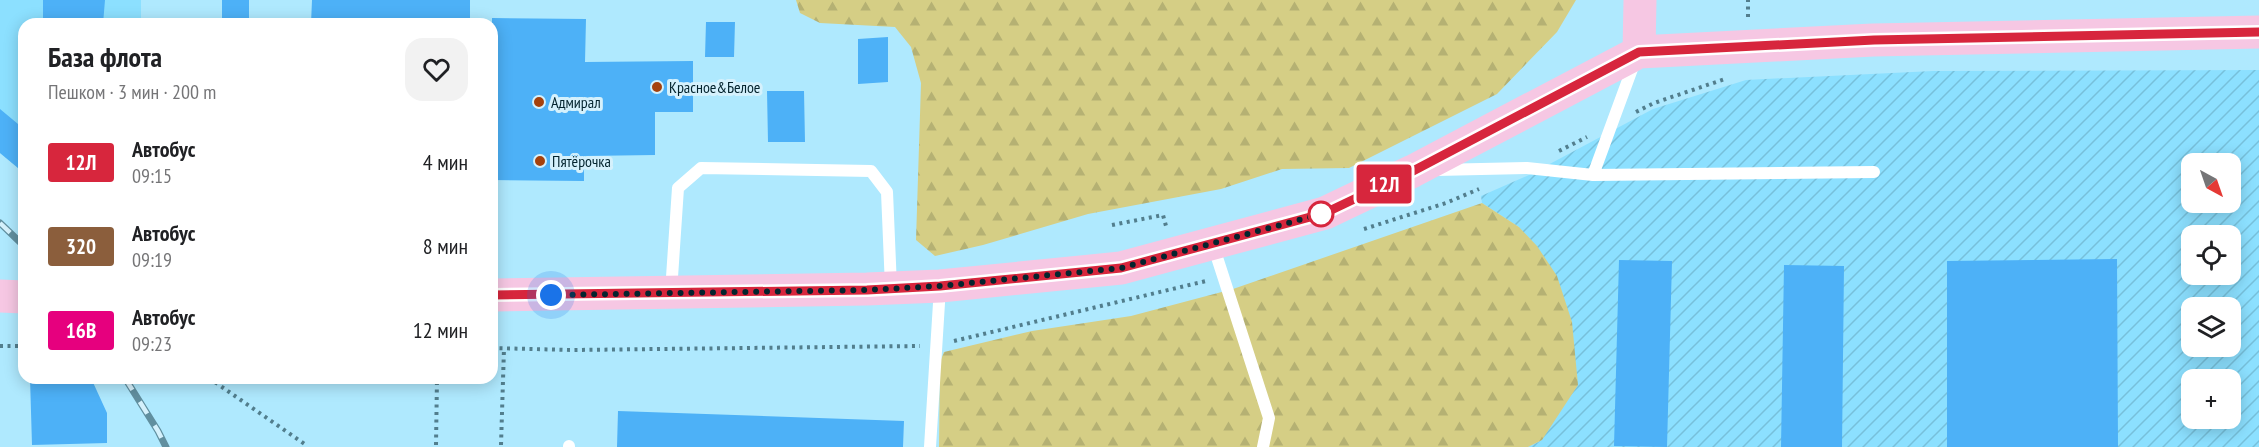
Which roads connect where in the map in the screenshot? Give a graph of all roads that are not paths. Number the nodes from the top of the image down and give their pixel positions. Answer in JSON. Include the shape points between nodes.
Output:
{"nodes":[{"id":1,"x":1640,"y":0,"type":"edge"},
{"id":2,"x":2259,"y":32,"type":"edge"},
{"id":3,"x":1639,"y":52,"type":"junction"},
{"id":4,"x":1413,"y":171,"type":"junction"},
{"id":5,"x":1874,"y":172,"type":"dead end"},
{"id":6,"x":1593,"y":175,"type":"junction"},
{"id":7,"x":1213,"y":244,"type":"junction"},
{"id":8,"x":940,"y":286,"type":"junction"},
{"id":9,"x":891,"y":288,"type":"junction"},
{"id":10,"x":671,"y":293,"type":"junction"},
{"id":11,"x":498,"y":295,"type":"edge"},
{"id":12,"x":0,"y":296,"type":"edge"},
{"id":13,"x":18,"y":297,"type":"edge"},
{"id":14,"x":930,"y":447,"type":"edge"},
{"id":15,"x":1263,"y":447,"type":"edge"}],
"edges":[{"from":1,"to":3,"type":"main road"},
{"from":2,"to":3,"type":"main road","via":[[1874,40]]},
{"from":3,"to":4,"type":"main road"},
{"from":3,"to":6,"type":"lane"},
{"from":4,"to":6,"type":"lane","via":[[1527,168]]},
{"from":4,"to":7,"type":"main road","via":[[1325,213]]},
{"from":5,"to":6,"type":"lane"},
{"from":7,"to":8,"type":"main road","via":[[1121,268]]},
{"from":7,"to":15,"type":"lane","via":[[1269,418]]},
{"from":8,"to":9,"type":"main road"},
{"from":8,"to":14,"type":"lane"},
{"from":9,"to":10,"type":"main road"},
{"from":9,"to":10,"type":"lane","via":[[887,192],[871,171],[701,168],[678,188]]},
{"from":10,"to":11,"type":"main road"},
{"from":12,"to":13,"type":"main road"}]}
